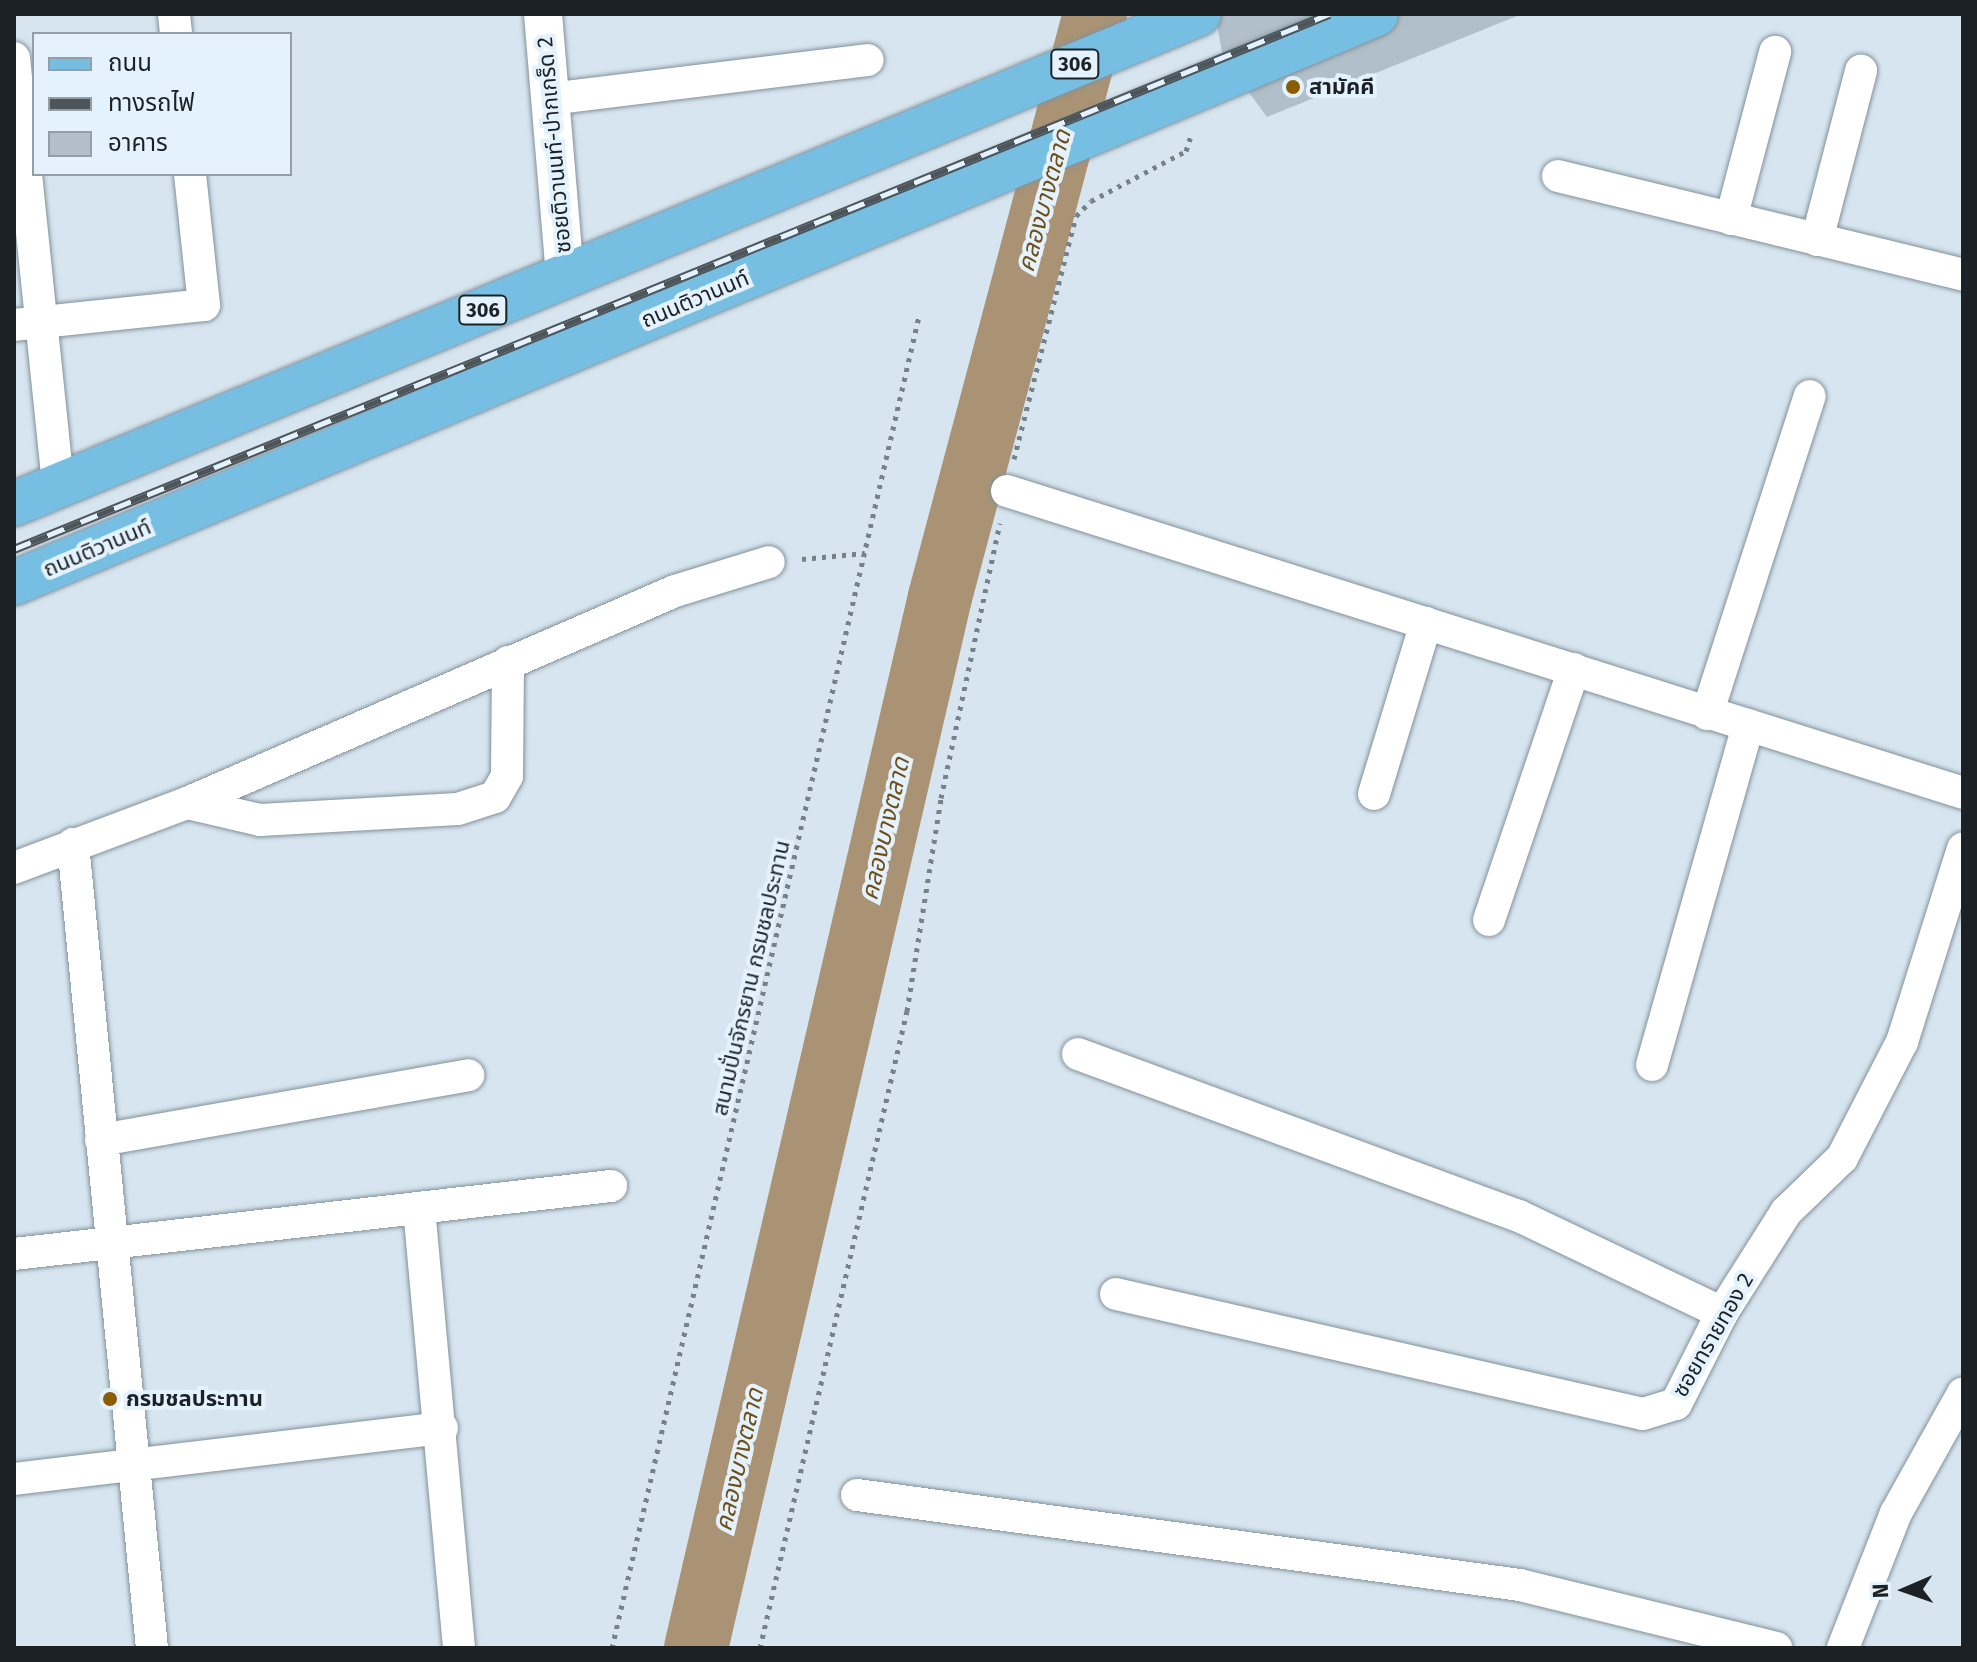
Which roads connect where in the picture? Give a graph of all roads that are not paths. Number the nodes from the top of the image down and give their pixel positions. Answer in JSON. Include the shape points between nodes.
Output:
{"nodes":[{"id":1,"x":543,"y":14,"type":"edge"},
{"id":2,"x":1199,"y":14,"type":"edge"},
{"id":3,"x":1376,"y":14,"type":"edge"},
{"id":4,"x":1775,"y":52,"type":"dead end"},
{"id":5,"x":14,"y":58,"type":"edge"},
{"id":6,"x":868,"y":60,"type":"dead end"},
{"id":7,"x":1861,"y":71,"type":"dead end"},
{"id":8,"x":550,"y":99,"type":"junction"},
{"id":9,"x":190,"y":176,"type":"edge"},
{"id":10,"x":1558,"y":176,"type":"dead end"},
{"id":11,"x":1731,"y":219,"type":"junction"},
{"id":12,"x":1817,"y":240,"type":"junction"},
{"id":13,"x":1963,"y":275,"type":"edge"},
{"id":14,"x":565,"y":276,"type":"junction"},
{"id":15,"x":28,"y":323,"type":"edge"},
{"id":16,"x":1810,"y":396,"type":"dead end"},
{"id":17,"x":58,"y":486,"type":"junction"},
{"id":18,"x":1007,"y":491,"type":"road end"},
{"id":19,"x":14,"y":504,"type":"edge"},
{"id":20,"x":769,"y":562,"type":"road end"},
{"id":21,"x":14,"y":583,"type":"edge"},
{"id":22,"x":1426,"y":623,"type":"junction"},
{"id":23,"x":508,"y":662,"type":"junction"},
{"id":24,"x":1574,"y":669,"type":"junction"},
{"id":25,"x":1707,"y":714,"type":"junction"},
{"id":26,"x":1748,"y":725,"type":"junction"},
{"id":27,"x":1963,"y":793,"type":"edge"},
{"id":28,"x":1374,"y":794,"type":"dead end"},
{"id":29,"x":187,"y":803,"type":"junction"},
{"id":30,"x":73,"y":844,"type":"junction"},
{"id":31,"x":1963,"y":848,"type":"edge"},
{"id":32,"x":14,"y":868,"type":"edge"},
{"id":33,"x":1489,"y":920,"type":"dead end"},
{"id":34,"x":1078,"y":1054,"type":"dead end"},
{"id":35,"x":1652,"y":1065,"type":"dead end"},
{"id":36,"x":468,"y":1075,"type":"dead end"},
{"id":37,"x":101,"y":1140,"type":"junction"},
{"id":38,"x":611,"y":1186,"type":"dead end"},
{"id":39,"x":419,"y":1208,"type":"junction"},
{"id":40,"x":110,"y":1243,"type":"junction"},
{"id":41,"x":14,"y":1254,"type":"edge"},
{"id":42,"x":1116,"y":1294,"type":"dead end"},
{"id":43,"x":1722,"y":1313,"type":"junction"},
{"id":44,"x":1963,"y":1393,"type":"edge"},
{"id":45,"x":442,"y":1428,"type":"junction"},
{"id":46,"x":136,"y":1465,"type":"junction"},
{"id":47,"x":14,"y":1479,"type":"edge"},
{"id":48,"x":857,"y":1495,"type":"dead end"},
{"id":49,"x":152,"y":1648,"type":"edge"},
{"id":50,"x":459,"y":1648,"type":"edge"},
{"id":51,"x":1776,"y":1648,"type":"edge"},
{"id":52,"x":1843,"y":1648,"type":"edge"}],
"edges":[{"from":1,"to":8,"type":"street","name":"ซอยติวานนท์-ปากเกร็ด 2"},
{"from":2,"to":14,"type":"main road","number":"306"},
{"from":3,"to":21,"type":"main road","name":"ถนนติวานนท์"},
{"from":4,"to":11,"type":"street"},
{"from":5,"to":15,"type":"street"},
{"from":6,"to":8,"type":"street"},
{"from":7,"to":12,"type":"street"},
{"from":8,"to":14,"type":"street","name":"ซอยติวานนท์-ปากเกร็ด 2"},
{"from":9,"to":15,"type":"street","via":[[204,305]]},
{"from":10,"to":11,"type":"street"},
{"from":11,"to":12,"type":"street"},
{"from":12,"to":13,"type":"street"},
{"from":14,"to":17,"type":"main road","number":"306"},
{"from":15,"to":17,"type":"street"},
{"from":16,"to":25,"type":"street"},
{"from":17,"to":19,"type":"main road","number":"306"},
{"from":18,"to":22,"type":"street"},
{"from":20,"to":23,"type":"street","via":[[675,591]]},
{"from":22,"to":24,"type":"street"},
{"from":22,"to":28,"type":"street"},
{"from":23,"to":29,"type":"street"},
{"from":23,"to":29,"type":"street","via":[[507,776],[495,797],[458,809],[260,820]]},
{"from":24,"to":25,"type":"street"},
{"from":24,"to":33,"type":"street"},
{"from":25,"to":26,"type":"street"},
{"from":26,"to":27,"type":"street"},
{"from":26,"to":35,"type":"street"},
{"from":29,"to":30,"type":"street"},
{"from":30,"to":32,"type":"street"},
{"from":30,"to":37,"type":"street"},
{"from":31,"to":43,"type":"street","name":"ซอยทรายทอง 2","via":[[1896,1055],[1842,1158],[1786,1212]]},
{"from":34,"to":43,"type":"street","via":[[1505,1211]]},
{"from":36,"to":37,"type":"street"},
{"from":37,"to":40,"type":"street"},
{"from":38,"to":39,"type":"street"},
{"from":39,"to":40,"type":"street"},
{"from":39,"to":45,"type":"street"},
{"from":40,"to":41,"type":"street"},
{"from":40,"to":46,"type":"street"},
{"from":42,"to":43,"type":"street","name":"ซอยทรายทอง 2","via":[[1643,1414],[1676,1404]]},
{"from":44,"to":52,"type":"street","via":[[1896,1513]]},
{"from":45,"to":46,"type":"street"},
{"from":45,"to":50,"type":"street"},
{"from":46,"to":47,"type":"street"},
{"from":46,"to":49,"type":"street"},
{"from":48,"to":51,"type":"street","via":[[1520,1585]]}]}
